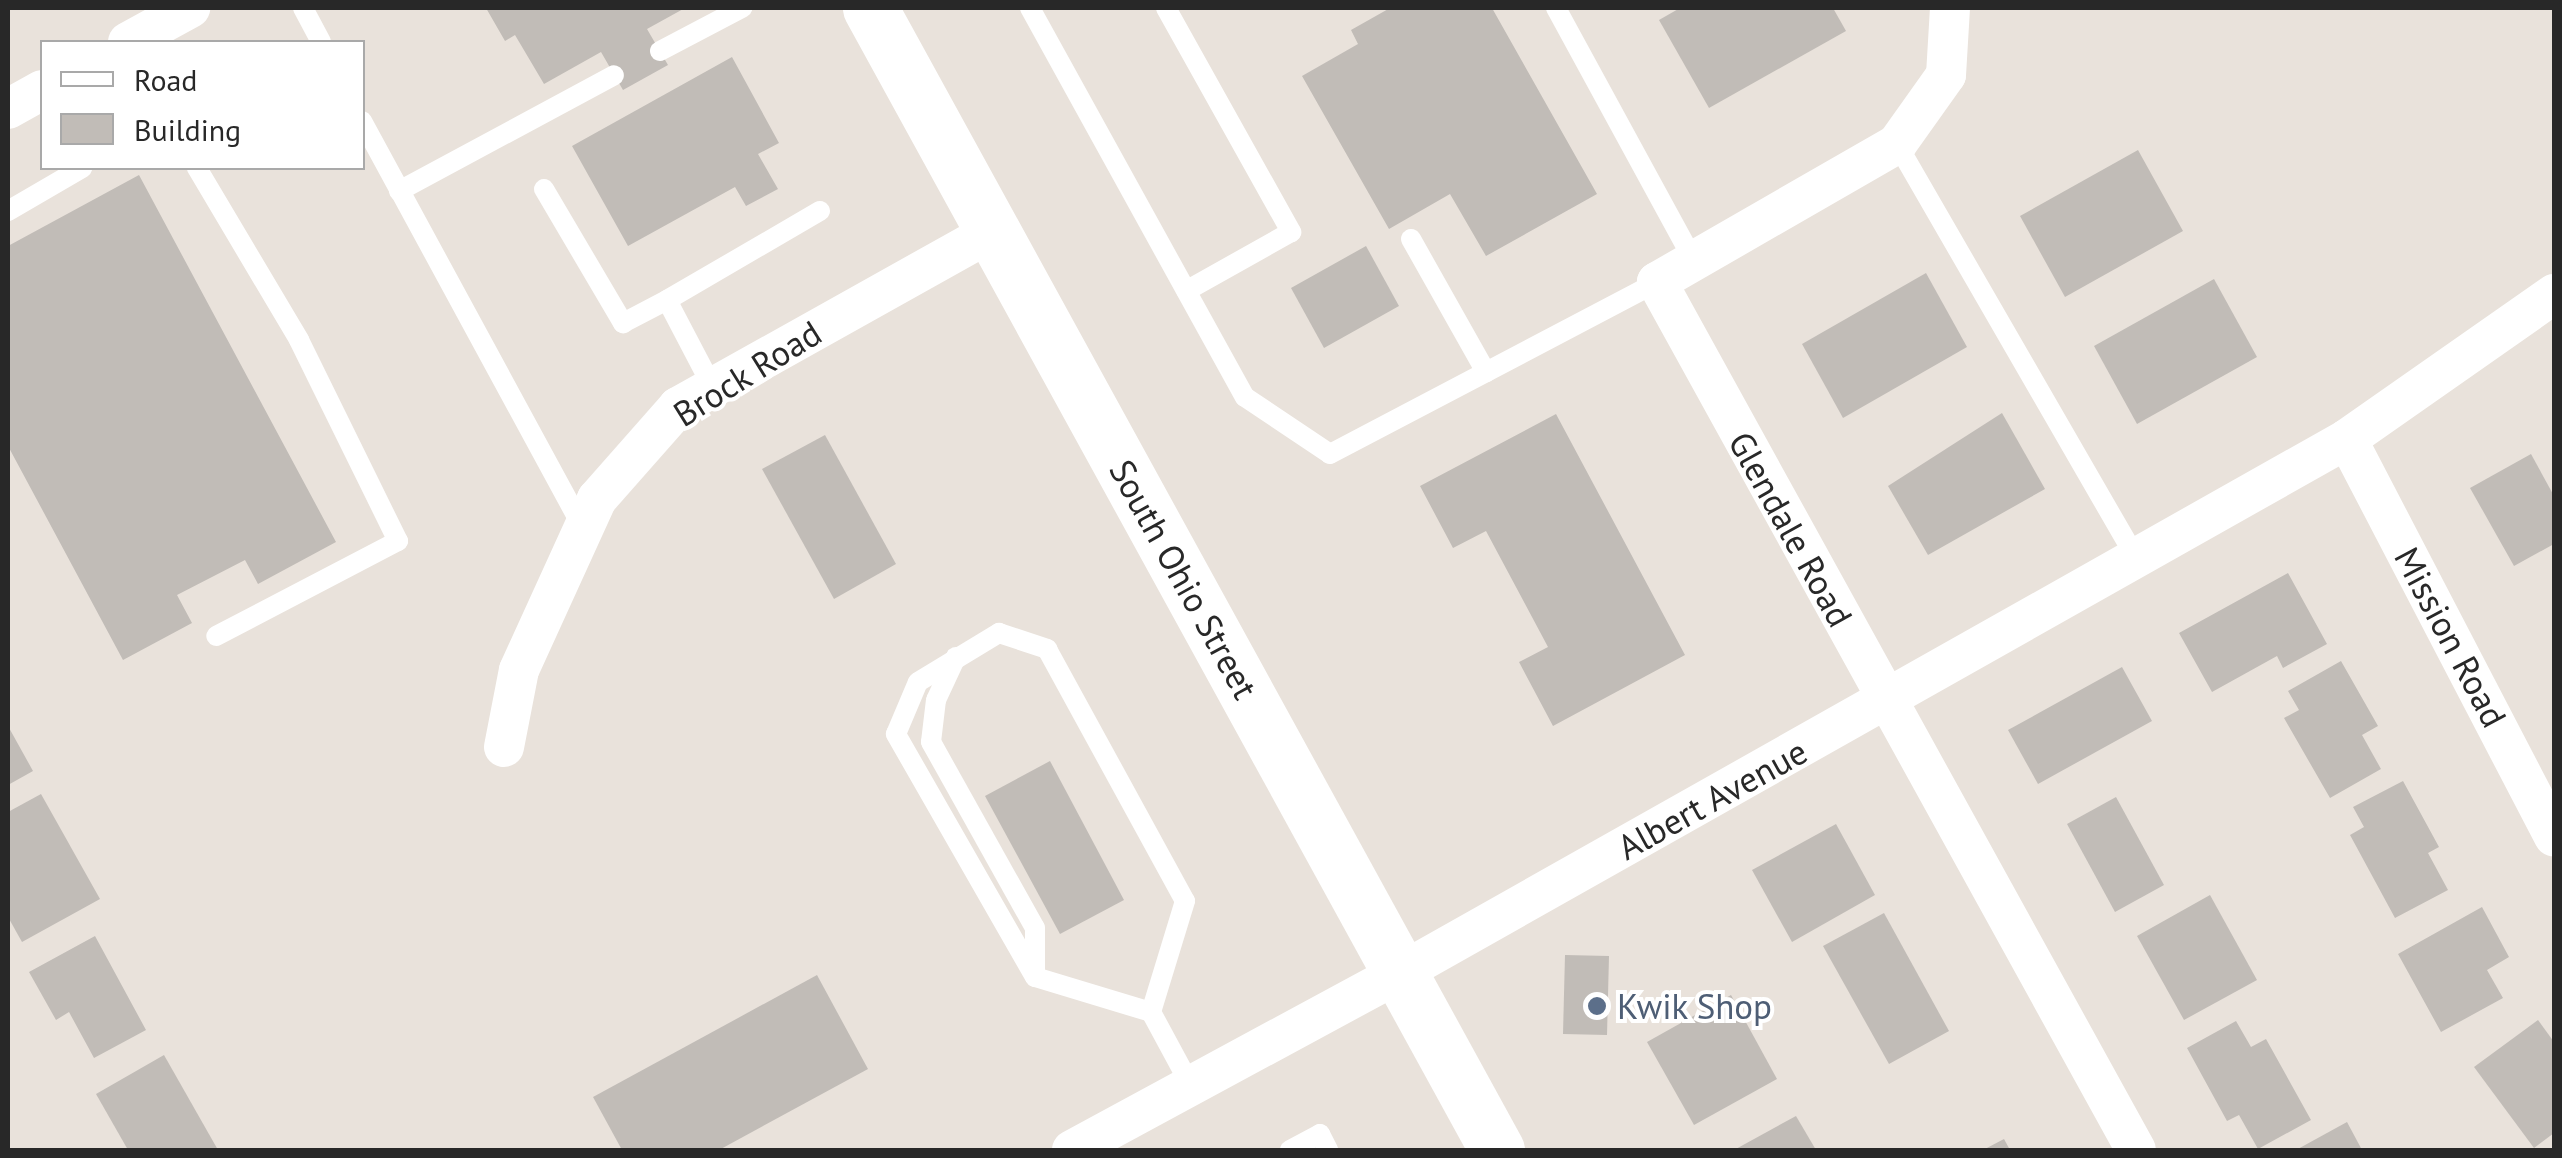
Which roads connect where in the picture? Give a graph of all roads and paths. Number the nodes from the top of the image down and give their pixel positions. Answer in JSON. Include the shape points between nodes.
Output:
{"nodes":[{"id":1,"x":190,"y":8,"type":"edge"},
{"id":2,"x":303,"y":8,"type":"edge"},
{"id":3,"x":742,"y":8,"type":"edge"},
{"id":4,"x":870,"y":8,"type":"edge"},
{"id":5,"x":1030,"y":8,"type":"edge"},
{"id":6,"x":1166,"y":8,"type":"edge"},
{"id":7,"x":1556,"y":8,"type":"edge"},
{"id":8,"x":1950,"y":8,"type":"edge"},
{"id":9,"x":132,"y":40,"type":"edge"},
{"id":10,"x":320,"y":40,"type":"edge"},
{"id":11,"x":660,"y":51,"type":"dead end"},
{"id":12,"x":614,"y":75,"type":"dead end"},
{"id":13,"x":365,"y":127,"type":"edge"},
{"id":14,"x":1897,"y":144,"type":"junction"},
{"id":15,"x":79,"y":170,"type":"edge"},
{"id":16,"x":198,"y":170,"type":"edge"},
{"id":17,"x":544,"y":189,"type":"dead end"},
{"id":18,"x":399,"y":190,"type":"junction"},
{"id":19,"x":8,"y":211,"type":"edge"},
{"id":20,"x":820,"y":211,"type":"dead end"},
{"id":21,"x":993,"y":231,"type":"junction"},
{"id":22,"x":1411,"y":239,"type":"dead end"},
{"id":23,"x":1694,"y":261,"type":"junction"},
{"id":24,"x":1656,"y":282,"type":"junction"},
{"id":25,"x":1186,"y":291,"type":"junction"},
{"id":26,"x":2554,"y":294,"type":"edge"},
{"id":27,"x":667,"y":300,"type":"junction"},
{"id":28,"x":1486,"y":372,"type":"junction"},
{"id":29,"x":713,"y":388,"type":"junction"},
{"id":30,"x":2347,"y":439,"type":"junction"},
{"id":31,"x":584,"y":529,"type":"junction"},
{"id":32,"x":2137,"y":559,"type":"junction"},
{"id":33,"x":216,"y":636,"type":"dead end"},
{"id":34,"x":957,"y":656,"type":"junction"},
{"id":35,"x":1885,"y":702,"type":"junction"},
{"id":36,"x":504,"y":747,"type":"dead end"},
{"id":37,"x":2554,"y":836,"type":"edge"},
{"id":38,"x":1400,"y":973,"type":"junction"},
{"id":39,"x":1036,"y":977,"type":"junction"},
{"id":40,"x":1150,"y":1012,"type":"junction"},
{"id":41,"x":1191,"y":1086,"type":"junction"},
{"id":42,"x":1072,"y":1150,"type":"edge"},
{"id":43,"x":1290,"y":1150,"type":"edge"},
{"id":44,"x":1328,"y":1150,"type":"edge"},
{"id":45,"x":1497,"y":1150,"type":"edge"},
{"id":46,"x":2136,"y":1150,"type":"edge"}],
"edges":[{"from":1,"to":9,"type":"street"},
{"from":2,"to":10,"type":"lane"},
{"from":3,"to":11,"type":"lane"},
{"from":4,"to":21,"type":"main road","name":"South Ohio Street"},
{"from":5,"to":25,"type":"lane"},
{"from":6,"to":25,"type":"lane","via":[[1290,232]]},
{"from":7,"to":23,"type":"lane"},
{"from":8,"to":14,"type":"street","via":[[1946,75]]},
{"from":12,"to":18,"type":"lane"},
{"from":13,"to":18,"type":"lane"},
{"from":14,"to":23,"type":"street"},
{"from":14,"to":32,"type":"lane"},
{"from":15,"to":19,"type":"lane"},
{"from":16,"to":33,"type":"lane","via":[[300,340],[398,541]]},
{"from":17,"to":27,"type":"lane","via":[[623,323]]},
{"from":18,"to":31,"type":"lane"},
{"from":20,"to":27,"type":"lane"},
{"from":21,"to":29,"type":"street","name":"Brock Road"},
{"from":21,"to":38,"type":"main road","name":"South Ohio Street"},
{"from":22,"to":28,"type":"lane"},
{"from":23,"to":24,"type":"street"},
{"from":24,"to":28,"type":"lane"},
{"from":24,"to":35,"type":"street","name":"Glendale Road"},
{"from":25,"to":28,"type":"lane","via":[[1245,397],[1330,454]]},
{"from":26,"to":30,"type":"street","name":"Albert Avenue"},
{"from":27,"to":29,"type":"lane"},
{"from":29,"to":31,"type":"street","name":"Brock Road","via":[[678,407],[598,499]]},
{"from":30,"to":32,"type":"street","name":"Albert Avenue"},
{"from":30,"to":37,"type":"street","name":"Mission Road"},
{"from":31,"to":36,"type":"street","name":"Brock Road","via":[[518,670]]},
{"from":32,"to":35,"type":"street","name":"Albert Avenue"},
{"from":34,"to":39,"type":"lane","via":[[936,700],[931,742],[1035,928]]},
{"from":34,"to":39,"type":"lane","via":[[918,682],[896,734]]},
{"from":34,"to":40,"type":"lane","via":[[999,633],[1047,649],[1185,901]]},
{"from":35,"to":38,"type":"street","name":"Albert Avenue"},
{"from":35,"to":46,"type":"street","name":"Glendale Road"},
{"from":38,"to":41,"type":"street","name":"Albert Avenue"},
{"from":38,"to":45,"type":"main road","name":"South Ohio Street"},
{"from":39,"to":40,"type":"lane"},
{"from":40,"to":41,"type":"lane"},
{"from":41,"to":42,"type":"street","name":"Albert Avenue"},
{"from":43,"to":44,"type":"lane","via":[[1320,1134]]}]}
